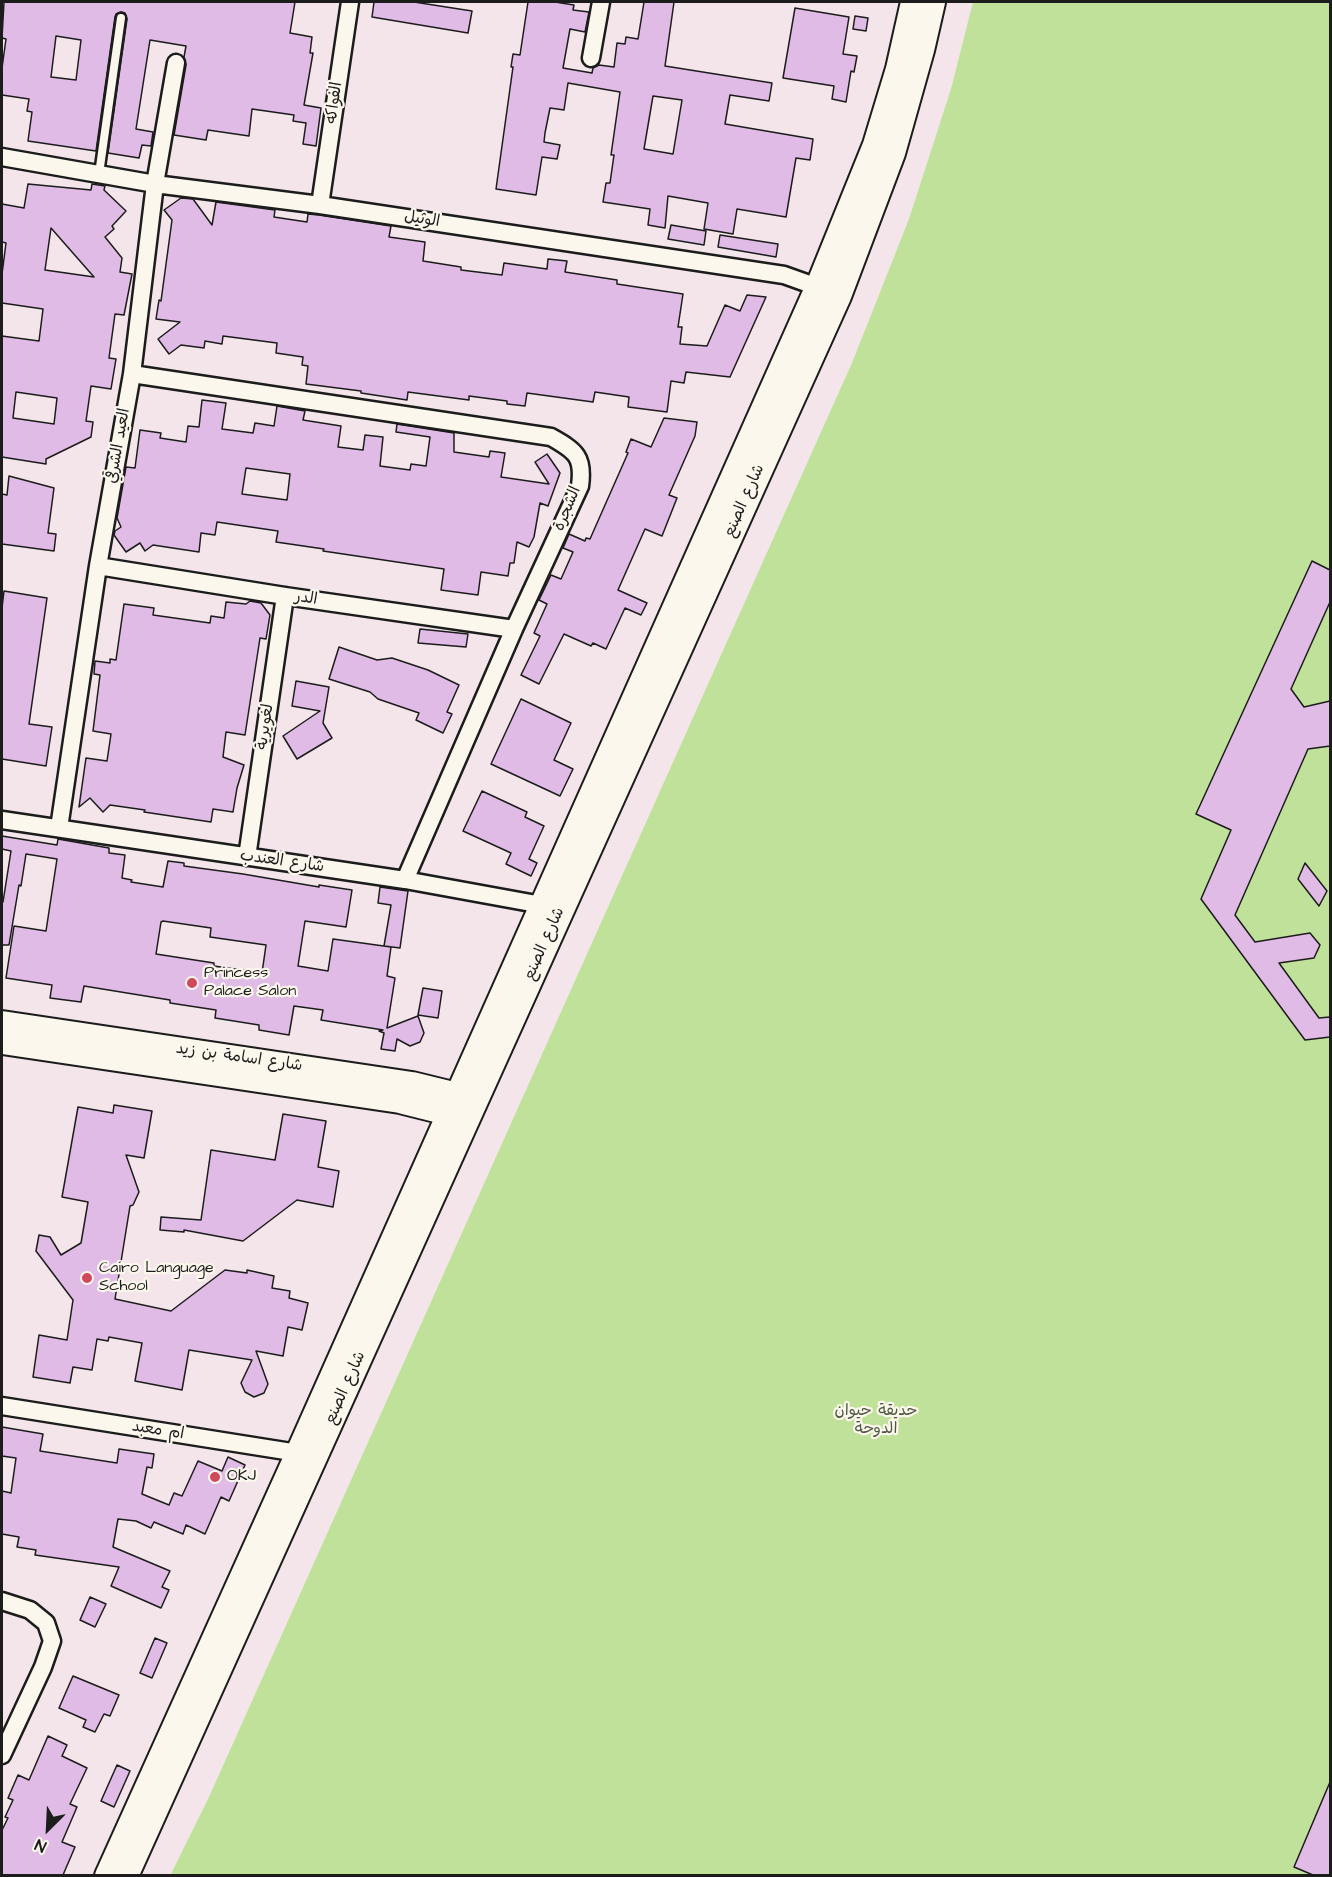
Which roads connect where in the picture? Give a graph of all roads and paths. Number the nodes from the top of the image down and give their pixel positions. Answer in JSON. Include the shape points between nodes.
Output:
{"nodes":[{"id":1,"x":350,"y":2,"type":"edge"},
{"id":2,"x":601,"y":2,"type":"edge"},
{"id":3,"x":913,"y":2,"type":"edge"},
{"id":4,"x":933,"y":2,"type":"edge"},
{"id":5,"x":121,"y":18,"type":"dead end"},
{"id":6,"x":591,"y":58,"type":"dead end"},
{"id":7,"x":176,"y":63,"type":"dead end"},
{"id":8,"x":2,"y":157,"type":"edge"},
{"id":9,"x":99,"y":174,"type":"junction"},
{"id":10,"x":155,"y":184,"type":"junction"},
{"id":11,"x":320,"y":205,"type":"junction"},
{"id":12,"x":828,"y":291,"type":"junction"},
{"id":13,"x":132,"y":374,"type":"junction"},
{"id":14,"x":98,"y":566,"type":"junction"},
{"id":15,"x":285,"y":596,"type":"junction"},
{"id":16,"x":514,"y":629,"type":"junction"},
{"id":17,"x":2,"y":820,"type":"edge"},
{"id":18,"x":59,"y":828,"type":"junction"},
{"id":19,"x":247,"y":857,"type":"junction"},
{"id":20,"x":405,"y":880,"type":"junction"},
{"id":21,"x":550,"y":910,"type":"junction"},
{"id":22,"x":2,"y":1023,"type":"edge"},
{"id":23,"x":2,"y":1042,"type":"edge"},
{"id":24,"x":461,"y":1108,"type":"junction"},
{"id":25,"x":2,"y":1406,"type":"edge"},
{"id":26,"x":306,"y":1457,"type":"junction"},
{"id":27,"x":2,"y":1601,"type":"edge"},
{"id":28,"x":2,"y":1755,"type":"edge"},
{"id":29,"x":107,"y":1875,"type":"edge"},
{"id":30,"x":126,"y":1875,"type":"edge"}],
"edges":[{"from":1,"to":11,"type":"street","name":"الفواكه"},
{"from":2,"to":6,"type":"street"},
{"from":3,"to":12,"type":"street","name":"شارع الصنع","via":[[898,69]]},
{"from":4,"to":12,"type":"street","name":"شارع الصنع","via":[[893,153]]},
{"from":5,"to":9,"type":"lane"},
{"from":7,"to":10,"type":"street","name":"العيد الشرقي"},
{"from":8,"to":9,"type":"street","name":"الوثيل"},
{"from":9,"to":10,"type":"street","name":"الوثيل"},
{"from":10,"to":11,"type":"street","name":"الوثيل"},
{"from":10,"to":13,"type":"street","name":"العيد الشرقي"},
{"from":11,"to":12,"type":"street","name":"الوثيل","via":[[784,276]]},
{"from":12,"to":21,"type":"street","name":"شارع الصنع"},
{"from":13,"to":14,"type":"street","name":"العيد الشرقي"},
{"from":13,"to":16,"type":"street","name":"الشجرة","via":[[551,436],[568,446],[579,458],[580,486]]},
{"from":14,"to":15,"type":"street","name":"الدر"},
{"from":14,"to":18,"type":"street","name":"العيد الشرقي"},
{"from":15,"to":16,"type":"street","name":"الدر"},
{"from":15,"to":19,"type":"street","name":"لغويرية"},
{"from":16,"to":20,"type":"street","name":"الشجرة"},
{"from":17,"to":18,"type":"street","name":"شارع العندب"},
{"from":18,"to":19,"type":"street","name":"شارع العندب"},
{"from":19,"to":20,"type":"street","name":"شارع العندب"},
{"from":20,"to":21,"type":"street","name":"شارع العندب"},
{"from":21,"to":24,"type":"street","name":"شارع الصنع"},
{"from":22,"to":24,"type":"street","name":"شارع اسامة بن زيد","via":[[412,1084]]},
{"from":23,"to":24,"type":"street","name":"شارع اسامة بن زيد"},
{"from":24,"to":26,"type":"street","name":"شارع الصنع"},
{"from":25,"to":26,"type":"street","name":"ام معبد"},
{"from":26,"to":29,"type":"street","name":"شارع الصنع"},
{"from":26,"to":30,"type":"street","name":"شارع الصنع"},
{"from":27,"to":28,"type":"street","via":[[30,1610],[46,1623],[52,1641]]}]}
